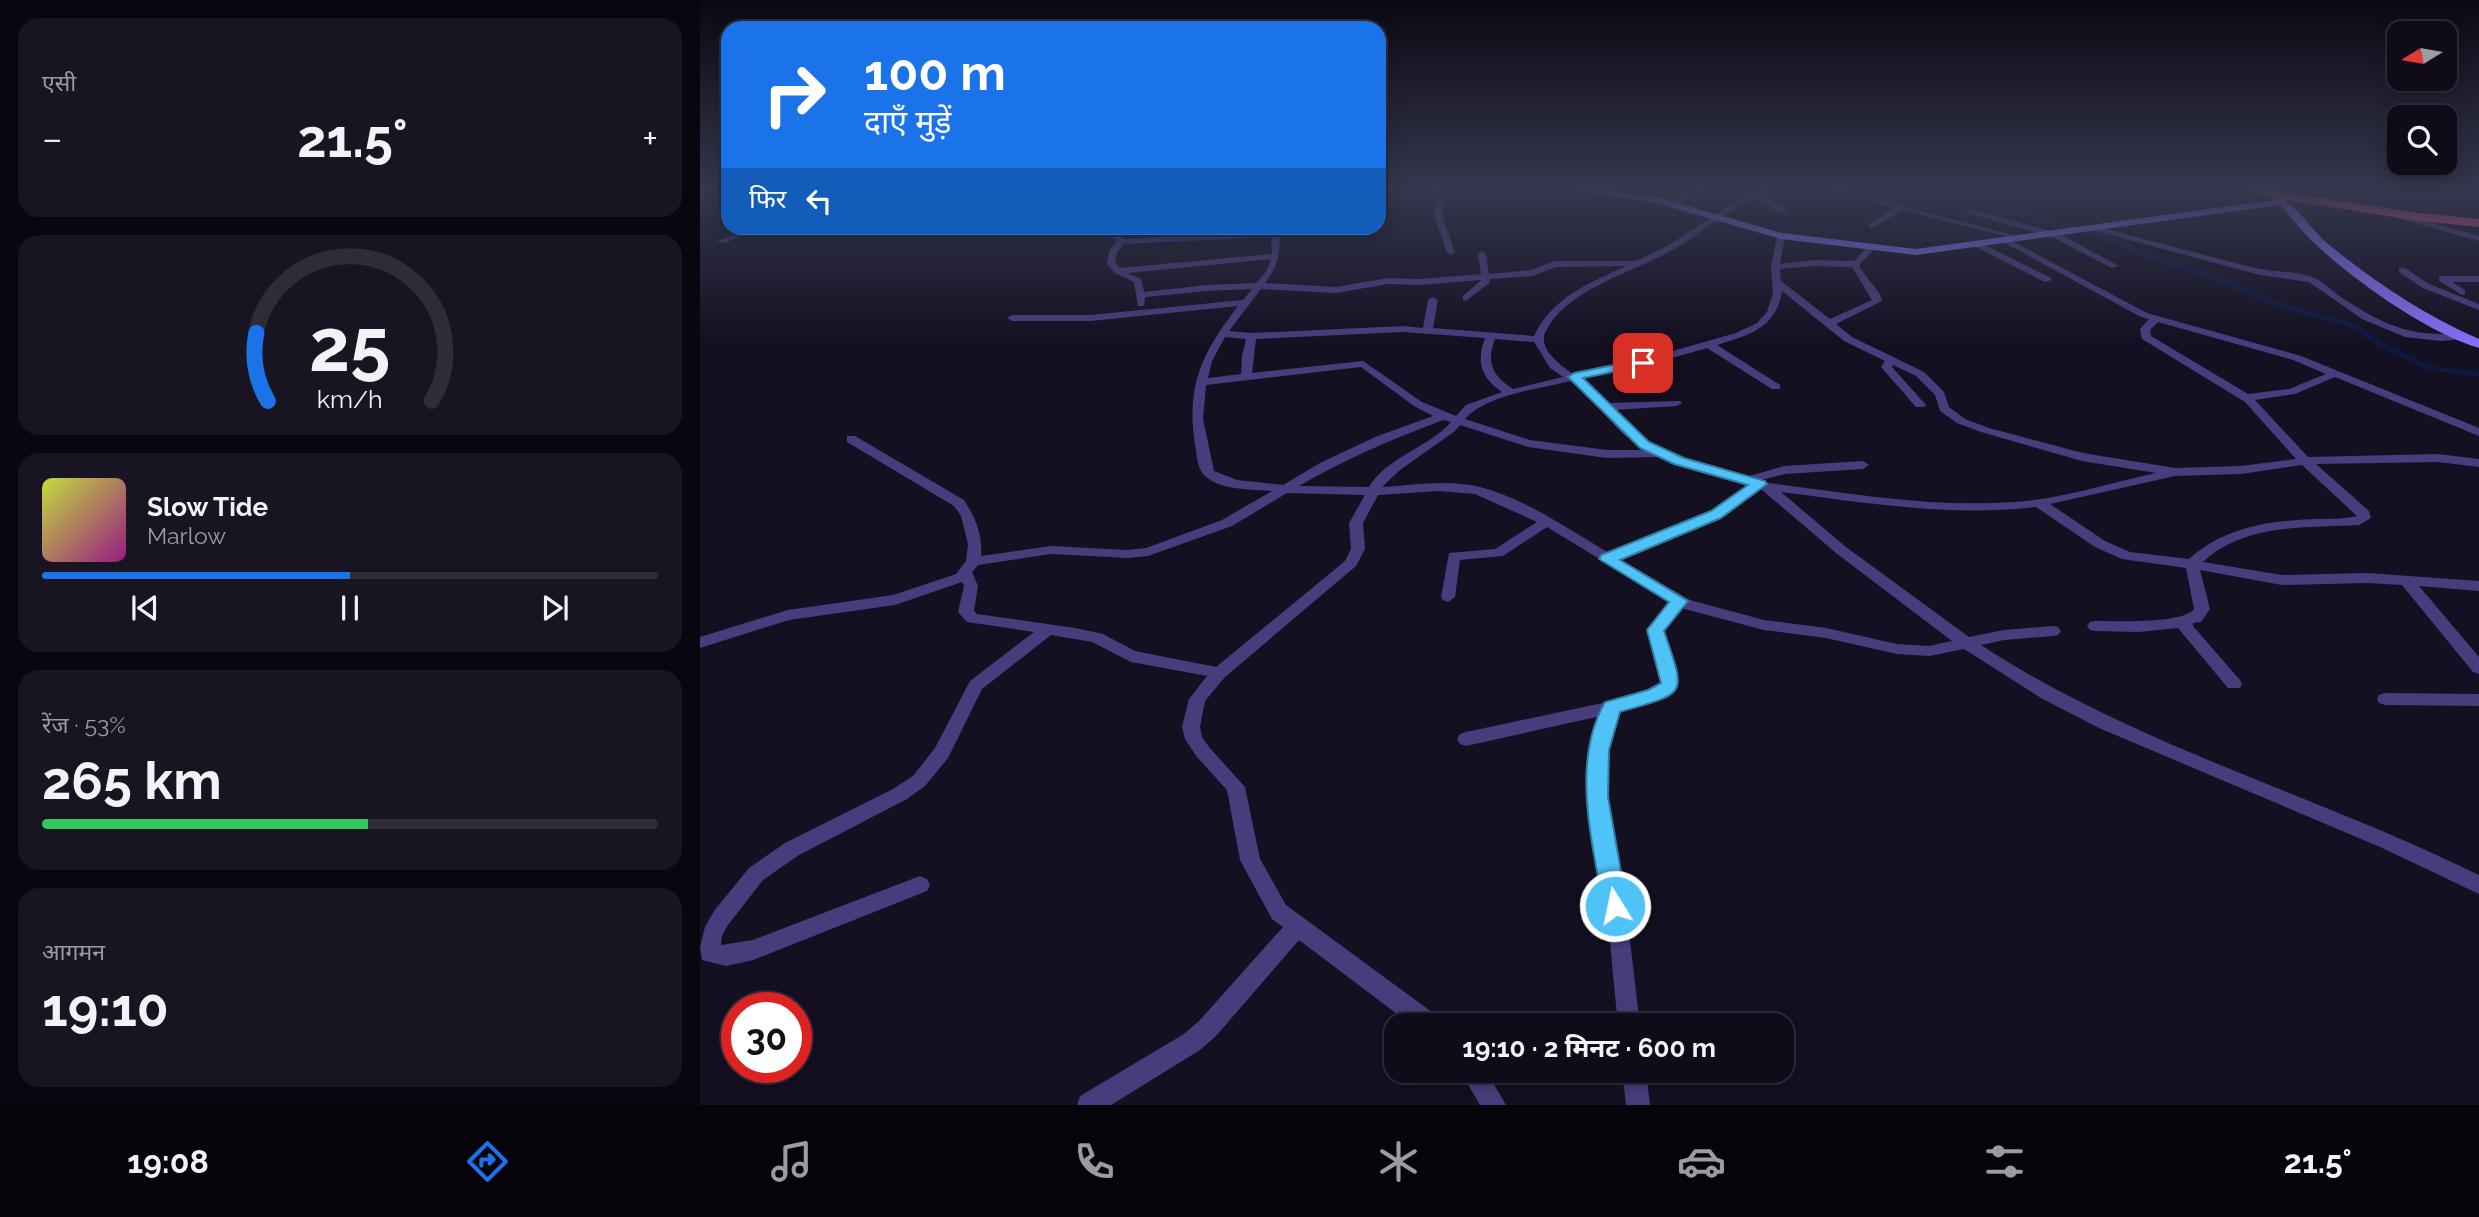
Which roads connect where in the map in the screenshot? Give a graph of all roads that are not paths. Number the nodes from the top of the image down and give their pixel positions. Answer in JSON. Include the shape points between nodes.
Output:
{"nodes":[{"id":1,"x":1142,"y":241,"type":"edge"},
{"id":2,"x":1275,"y":241,"type":"edge"},
{"id":3,"x":1447,"y":241,"type":"edge"},
{"id":4,"x":1680,"y":241,"type":"edge"},
{"id":5,"x":1780,"y":241,"type":"edge"},
{"id":6,"x":1815,"y":241,"type":"edge"},
{"id":7,"x":2008,"y":241,"type":"junction"},
{"id":8,"x":2011,"y":241,"type":"edge"},
{"id":9,"x":2067,"y":241,"type":"edge"},
{"id":10,"x":2137,"y":241,"type":"edge"},
{"id":11,"x":2319,"y":241,"type":"edge"},
{"id":12,"x":2326,"y":241,"type":"edge"},
{"id":13,"x":1122,"y":242,"type":"joint"},
{"id":14,"x":1979,"y":245,"type":"junction"},
{"id":15,"x":1871,"y":248,"type":"junction"},
{"id":16,"x":1451,"y":253,"type":"dead end"},
{"id":17,"x":1482,"y":254,"type":"dead end"},
{"id":18,"x":1276,"y":256,"type":"junction"},
{"id":19,"x":1642,"y":263,"type":"junction"},
{"id":20,"x":1856,"y":264,"type":"junction"},
{"id":21,"x":2115,"y":266,"type":"dead end"},
{"id":22,"x":1775,"y":267,"type":"junction"},
{"id":23,"x":2403,"y":270,"type":"dead end"},
{"id":24,"x":1118,"y":271,"type":"junction"},
{"id":25,"x":1487,"y":275,"type":"junction"},
{"id":26,"x":2031,"y":278,"type":"dead end"},
{"id":27,"x":2479,"y":279,"type":"edge"},
{"id":28,"x":2048,"y":280,"type":"junction"},
{"id":29,"x":1777,"y":282,"type":"junction"},
{"id":30,"x":2084,"y":284,"type":"junction"},
{"id":31,"x":1261,"y":286,"type":"junction"},
{"id":32,"x":1140,"y":295,"type":"junction"},
{"id":33,"x":1466,"y":298,"type":"dead end"},
{"id":34,"x":2479,"y":298,"type":"edge"},
{"id":35,"x":1433,"y":300,"type":"dead end"},
{"id":36,"x":1245,"y":303,"type":"junction"},
{"id":37,"x":2479,"y":307,"type":"edge"},
{"id":38,"x":1141,"y":313,"type":"junction"},
{"id":39,"x":1012,"y":318,"type":"dead end"},
{"id":40,"x":2155,"y":319,"type":"junction"},
{"id":41,"x":1830,"y":323,"type":"junction"},
{"id":42,"x":1427,"y":330,"type":"junction"},
{"id":43,"x":1223,"y":334,"type":"junction"},
{"id":44,"x":1252,"y":336,"type":"junction"},
{"id":45,"x":1491,"y":336,"type":"junction"},
{"id":46,"x":2461,"y":337,"type":"junction"},
{"id":47,"x":1537,"y":339,"type":"junction"},
{"id":48,"x":2479,"y":342,"type":"edge"},
{"id":49,"x":1707,"y":343,"type":"junction"},
{"id":50,"x":1891,"y":361,"type":"junction"},
{"id":51,"x":2337,"y":373,"type":"junction"},
{"id":52,"x":1246,"y":377,"type":"junction"},
{"id":53,"x":1574,"y":377,"type":"junction"},
{"id":54,"x":1201,"y":383,"type":"junction"},
{"id":55,"x":1776,"y":387,"type":"dead end"},
{"id":56,"x":1511,"y":393,"type":"junction"},
{"id":57,"x":2246,"y":398,"type":"junction"},
{"id":58,"x":1676,"y":402,"type":"dead end"},
{"id":59,"x":1920,"y":405,"type":"dead end"},
{"id":60,"x":1606,"y":407,"type":"junction"},
{"id":61,"x":1443,"y":416,"type":"junction"},
{"id":62,"x":1460,"y":420,"type":"junction"},
{"id":63,"x":2479,"y":432,"type":"edge"},
{"id":64,"x":851,"y":439,"type":"dead end"},
{"id":65,"x":1662,"y":454,"type":"junction"},
{"id":66,"x":2305,"y":461,"type":"junction"},
{"id":67,"x":2479,"y":463,"type":"edge"},
{"id":68,"x":1863,"y":465,"type":"dead end"},
{"id":69,"x":2175,"y":472,"type":"junction"},
{"id":70,"x":1759,"y":484,"type":"junction"},
{"id":71,"x":1285,"y":489,"type":"junction"},
{"id":72,"x":1373,"y":491,"type":"junction"},
{"id":73,"x":2039,"y":503,"type":"junction"},
{"id":74,"x":1546,"y":522,"type":"junction"},
{"id":75,"x":1607,"y":559,"type":"junction"},
{"id":76,"x":2192,"y":564,"type":"junction"},
{"id":77,"x":970,"y":567,"type":"junction"},
{"id":78,"x":2406,"y":580,"type":"junction"},
{"id":79,"x":2479,"y":586,"type":"edge"},
{"id":80,"x":1448,"y":597,"type":"dead end"},
{"id":81,"x":1679,"y":601,"type":"junction"},
{"id":82,"x":2183,"y":622,"type":"junction"},
{"id":83,"x":2095,"y":626,"type":"dead end"},
{"id":84,"x":1048,"y":629,"type":"junction"},
{"id":85,"x":2053,"y":631,"type":"dead end"},
{"id":86,"x":700,"y":643,"type":"edge"},
{"id":87,"x":1964,"y":644,"type":"junction"},
{"id":88,"x":2479,"y":668,"type":"edge"},
{"id":89,"x":1219,"y":673,"type":"junction"},
{"id":90,"x":2234,"y":684,"type":"dead end"},
{"id":91,"x":2385,"y":699,"type":"dead end"},
{"id":92,"x":2479,"y":700,"type":"edge"},
{"id":93,"x":1612,"y":707,"type":"junction"},
{"id":94,"x":1465,"y":739,"type":"dead end"},
{"id":95,"x":920,"y":885,"type":"dead end"},
{"id":96,"x":2479,"y":885,"type":"edge"},
{"id":97,"x":1298,"y":926,"type":"junction"},
{"id":98,"x":1415,"y":1013,"type":"edge"},
{"id":99,"x":1628,"y":1013,"type":"edge"},
{"id":100,"x":1480,"y":1083,"type":"edge"},
{"id":101,"x":1635,"y":1083,"type":"edge"},
{"id":102,"x":1089,"y":1105,"type":"edge"},
{"id":103,"x":1494,"y":1105,"type":"edge"},
{"id":104,"x":1638,"y":1105,"type":"edge"}],
"edges":[{"from":1,"to":13,"type":"street"},
{"from":2,"to":18,"type":"street"},
{"from":3,"to":16,"type":"street"},
{"from":4,"to":19,"type":"street"},
{"from":5,"to":22,"type":"street"},
{"from":6,"to":15,"type":"street"},
{"from":7,"to":8,"type":"street"},
{"from":7,"to":14,"type":"street"},
{"from":7,"to":30,"type":"street"},
{"from":9,"to":21,"type":"street"},
{"from":10,"to":46,"type":"street","via":[[2263,273],[2312,280],[2406,337]]},
{"from":11,"to":46,"type":"street","via":[[2401,301]]},
{"from":12,"to":48,"type":"street","via":[[2448,326]]},
{"from":13,"to":24,"type":"street","via":[[1110,257]]},
{"from":14,"to":15,"type":"street","via":[[1916,252]]},
{"from":14,"to":28,"type":"street"},
{"from":15,"to":20,"type":"street"},
{"from":17,"to":25,"type":"street"},
{"from":18,"to":24,"type":"street"},
{"from":18,"to":31,"type":"street"},
{"from":19,"to":25,"type":"street","via":[[1555,264],[1532,273]]},
{"from":19,"to":47,"type":"street","via":[[1571,296]]},
{"from":20,"to":22,"type":"street"},
{"from":20,"to":41,"type":"street","via":[[1877,302]]},
{"from":22,"to":29,"type":"street"},
{"from":23,"to":37,"type":"street","via":[[2426,286]]},
{"from":24,"to":32,"type":"street","via":[[1138,281]]},
{"from":25,"to":31,"type":"street","via":[[1380,282],[1336,290]]},
{"from":25,"to":33,"type":"street","via":[[1485,284]]},
{"from":26,"to":28,"type":"street"},
{"from":27,"to":34,"type":"street","via":[[2442,279]]},
{"from":28,"to":30,"type":"street"},
{"from":29,"to":41,"type":"street"},
{"from":29,"to":49,"type":"street","via":[[1775,303],[1760,325]]},
{"from":30,"to":40,"type":"street"},
{"from":31,"to":32,"type":"street"},
{"from":31,"to":36,"type":"street"},
{"from":32,"to":38,"type":"street"},
{"from":35,"to":42,"type":"street"},
{"from":36,"to":38,"type":"street"},
{"from":36,"to":43,"type":"street"},
{"from":38,"to":39,"type":"street"},
{"from":40,"to":51,"type":"street"},
{"from":40,"to":57,"type":"street","via":[[2146,329],[2146,337]]},
{"from":41,"to":50,"type":"street","via":[[1848,339]]},
{"from":42,"to":44,"type":"street"},
{"from":42,"to":45,"type":"street"},
{"from":43,"to":44,"type":"street"},
{"from":43,"to":54,"type":"street","via":[[1207,361]]},
{"from":44,"to":52,"type":"street"},
{"from":45,"to":47,"type":"street"},
{"from":45,"to":56,"type":"street","via":[[1483,357],[1487,373]]},
{"from":46,"to":48,"type":"street"},
{"from":47,"to":53,"type":"street","via":[[1554,366]]},
{"from":49,"to":53,"type":"street","via":[[1643,363]]},
{"from":49,"to":55,"type":"street"},
{"from":50,"to":59,"type":"street","via":[[1886,367]]},
{"from":50,"to":69,"type":"street","via":[[1928,380],[1940,394],[1944,409],[1961,421],[2082,457]]},
{"from":51,"to":57,"type":"street","via":[[2291,392]]},
{"from":51,"to":63,"type":"street"},
{"from":52,"to":54,"type":"street"},
{"from":52,"to":61,"type":"street","via":[[1363,364],[1407,398]]},
{"from":53,"to":56,"type":"street"},
{"from":53,"to":60,"type":"street"},
{"from":54,"to":71,"type":"street","via":[[1197,419],[1209,473],[1236,484]]},
{"from":56,"to":62,"type":"street","via":[[1478,403]]},
{"from":57,"to":66,"type":"street"},
{"from":58,"to":60,"type":"street"},
{"from":60,"to":65,"type":"street","via":[[1629,433]]},
{"from":61,"to":62,"type":"street"},
{"from":61,"to":71,"type":"street","via":[[1379,440]]},
{"from":62,"to":65,"type":"street","via":[[1550,447]]},
{"from":62,"to":72,"type":"street","via":[[1396,467]]},
{"from":64,"to":77,"type":"street","via":[[959,503],[973,530]]},
{"from":65,"to":70,"type":"street"},
{"from":66,"to":67,"type":"street","via":[[2438,458]]},
{"from":66,"to":69,"type":"street","via":[[2241,470]]},
{"from":66,"to":76,"type":"street","via":[[2364,518],[2281,525],[2231,535],[2204,550]]},
{"from":68,"to":70,"type":"street","via":[[1784,470]]},
{"from":69,"to":73,"type":"street"},
{"from":70,"to":73,"type":"street","via":[[1925,506]]},
{"from":70,"to":75,"type":"street","via":[[1716,514]]},
{"from":70,"to":87,"type":"street"},
{"from":71,"to":72,"type":"street"},
{"from":71,"to":77,"type":"street","via":[[1227,523],[1148,552],[1051,550]]},
{"from":72,"to":74,"type":"street","via":[[1477,490]]},
{"from":72,"to":89,"type":"street","via":[[1356,523],[1358,549],[1351,564]]},
{"from":73,"to":76,"type":"street","via":[[2120,554]]},
{"from":74,"to":75,"type":"street"},
{"from":74,"to":80,"type":"street","via":[[1498,553],[1454,556]]},
{"from":75,"to":81,"type":"street"},
{"from":76,"to":78,"type":"street","via":[[2282,580]]},
{"from":76,"to":82,"type":"street","via":[[2202,608],[2196,618]]},
{"from":77,"to":84,"type":"street","via":[[968,616]]},
{"from":77,"to":86,"type":"street","via":[[946,583],[895,600],[788,615]]},
{"from":78,"to":79,"type":"street"},
{"from":78,"to":88,"type":"street"},
{"from":81,"to":87,"type":"street","via":[[1764,625],[1897,649],[1929,651]]},
{"from":81,"to":93,"type":"street","via":[[1655,630],[1670,686]]},
{"from":82,"to":83,"type":"street"},
{"from":82,"to":90,"type":"street"},
{"from":84,"to":89,"type":"street","via":[[1097,638],[1142,659]]},
{"from":84,"to":95,"type":"street","via":[[976,685],[942,754],[919,781],[792,849],[756,874],[721,918],[712,934],[710,953],[726,956],[753,950]]},
{"from":85,"to":87,"type":"street"},
{"from":87,"to":96,"type":"street","via":[[2108,725],[2314,809]]},
{"from":89,"to":97,"type":"street","via":[[1197,699],[1192,714],[1194,739],[1236,787],[1250,860],[1279,912]]},
{"from":91,"to":92,"type":"street"},
{"from":93,"to":94,"type":"street"},
{"from":93,"to":99,"type":"street","via":[[1599,750],[1597,797]]},
{"from":97,"to":98,"type":"street"},
{"from":97,"to":102,"type":"street","via":[[1200,1035]]},
{"from":100,"to":103,"type":"street"},
{"from":101,"to":104,"type":"street"}]}
